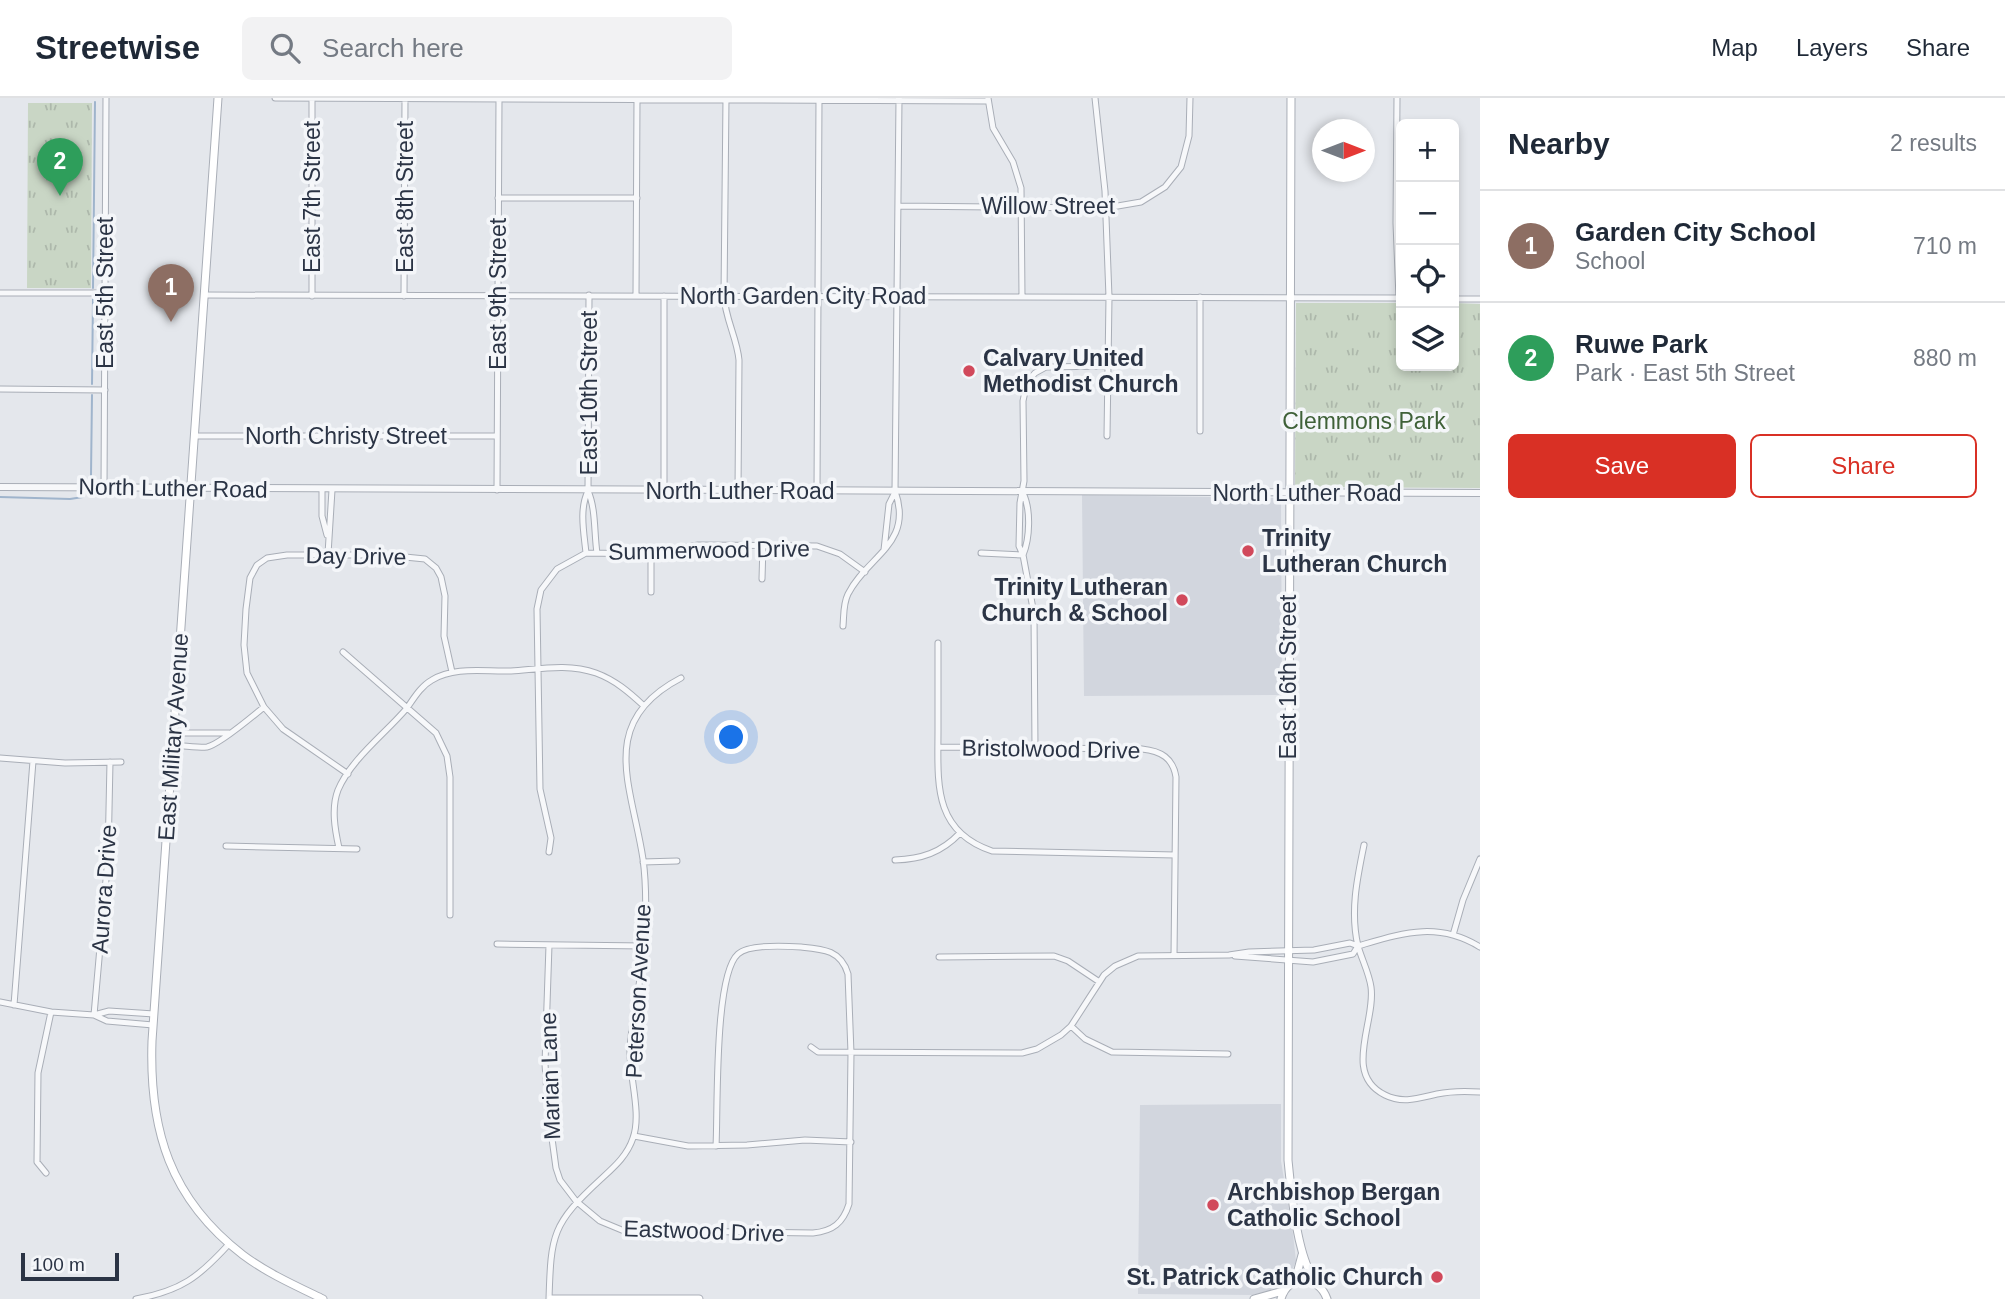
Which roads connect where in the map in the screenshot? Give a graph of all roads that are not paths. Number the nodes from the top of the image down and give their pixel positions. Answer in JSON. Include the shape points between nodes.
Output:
{"nodes":[{"id":1,"x":106,"y":98,"type":"edge"},
{"id":2,"x":218,"y":98,"type":"edge"},
{"id":3,"x":275,"y":98,"type":"edge"},
{"id":4,"x":312,"y":98,"type":"edge"},
{"id":5,"x":405,"y":98,"type":"edge"},
{"id":6,"x":1095,"y":98,"type":"edge"},
{"id":7,"x":1191,"y":98,"type":"edge"},
{"id":8,"x":1291,"y":98,"type":"edge"},
{"id":9,"x":1396,"y":98,"type":"edge"},
{"id":10,"x":499,"y":99,"type":"edge"},
{"id":11,"x":637,"y":99,"type":"edge"},
{"id":12,"x":726,"y":99,"type":"edge"},
{"id":13,"x":819,"y":99,"type":"edge"},
{"id":14,"x":899,"y":99,"type":"edge"},
{"id":15,"x":988,"y":99,"type":"edge"},
{"id":16,"x":498,"y":198,"type":"junction"},
{"id":17,"x":637,"y":198,"type":"junction"},
{"id":18,"x":898,"y":206,"type":"junction"},
{"id":19,"x":1021,"y":207,"type":"junction"},
{"id":20,"x":1106,"y":208,"type":"junction"},
{"id":21,"x":1397,"y":245,"type":"edge"},
{"id":22,"x":0,"y":293,"type":"edge"},
{"id":23,"x":105,"y":293,"type":"junction"},
{"id":24,"x":205,"y":295,"type":"junction"},
{"id":25,"x":589,"y":295,"type":"junction"},
{"id":26,"x":312,"y":296,"type":"junction"},
{"id":27,"x":404,"y":296,"type":"junction"},
{"id":28,"x":498,"y":296,"type":"junction"},
{"id":29,"x":636,"y":296,"type":"junction"},
{"id":30,"x":664,"y":296,"type":"junction"},
{"id":31,"x":724,"y":296,"type":"junction"},
{"id":32,"x":819,"y":296,"type":"junction"},
{"id":33,"x":897,"y":296,"type":"junction"},
{"id":34,"x":1022,"y":296,"type":"junction"},
{"id":35,"x":1108,"y":297,"type":"junction"},
{"id":36,"x":1200,"y":297,"type":"junction"},
{"id":37,"x":1290,"y":298,"type":"junction"},
{"id":38,"x":1396,"y":298,"type":"edge"},
{"id":39,"x":1459,"y":299,"type":"edge"},
{"id":40,"x":1480,"y":299,"type":"edge"},
{"id":41,"x":1107,"y":366,"type":"junction"},
{"id":42,"x":0,"y":390,"type":"edge"},
{"id":43,"x":105,"y":390,"type":"junction"},
{"id":44,"x":1200,"y":431,"type":"dead end"},
{"id":45,"x":194,"y":436,"type":"junction"},
{"id":46,"x":497,"y":436,"type":"junction"},
{"id":47,"x":1107,"y":436,"type":"dead end"},
{"id":48,"x":0,"y":488,"type":"edge"},
{"id":49,"x":104,"y":488,"type":"junction"},
{"id":50,"x":190,"y":489,"type":"junction"},
{"id":51,"x":321,"y":490,"type":"junction"},
{"id":52,"x":332,"y":490,"type":"junction"},
{"id":53,"x":497,"y":490,"type":"junction"},
{"id":54,"x":588,"y":491,"type":"junction"},
{"id":55,"x":664,"y":491,"type":"junction"},
{"id":56,"x":738,"y":491,"type":"junction"},
{"id":57,"x":817,"y":491,"type":"junction"},
{"id":58,"x":895,"y":491,"type":"junction"},
{"id":59,"x":1023,"y":492,"type":"junction"},
{"id":60,"x":1289,"y":493,"type":"junction"},
{"id":61,"x":1480,"y":494,"type":"edge"},
{"id":62,"x":328,"y":537,"type":"junction"},
{"id":63,"x":762,"y":545,"type":"junction"},
{"id":64,"x":884,"y":550,"type":"junction"},
{"id":65,"x":586,"y":553,"type":"junction"},
{"id":66,"x":597,"y":553,"type":"junction"},
{"id":67,"x":981,"y":553,"type":"dead end"},
{"id":68,"x":328,"y":554,"type":"junction"},
{"id":69,"x":651,"y":554,"type":"junction"},
{"id":70,"x":1023,"y":555,"type":"junction"},
{"id":71,"x":866,"y":572,"type":"junction"},
{"id":72,"x":762,"y":579,"type":"dead end"},
{"id":73,"x":651,"y":592,"type":"dead end"},
{"id":74,"x":843,"y":626,"type":"dead end"},
{"id":75,"x":938,"y":643,"type":"dead end"},
{"id":76,"x":343,"y":652,"type":"dead end"},
{"id":77,"x":538,"y":668,"type":"junction"},
{"id":78,"x":452,"y":672,"type":"junction"},
{"id":79,"x":681,"y":678,"type":"dead end"},
{"id":80,"x":644,"y":706,"type":"junction"},
{"id":81,"x":264,"y":707,"type":"junction"},
{"id":82,"x":407,"y":708,"type":"junction"},
{"id":83,"x":173,"y":733,"type":"junction"},
{"id":84,"x":229,"y":733,"type":"junction"},
{"id":85,"x":173,"y":745,"type":"junction"},
{"id":86,"x":938,"y":747,"type":"junction"},
{"id":87,"x":1035,"y":749,"type":"junction"},
{"id":88,"x":0,"y":758,"type":"edge"},
{"id":89,"x":33,"y":761,"type":"junction"},
{"id":90,"x":110,"y":762,"type":"junction"},
{"id":91,"x":121,"y":762,"type":"dead end"},
{"id":92,"x":348,"y":774,"type":"junction"},
{"id":93,"x":960,"y":833,"type":"junction"},
{"id":94,"x":1364,"y":845,"type":"dead end"},
{"id":95,"x":226,"y":846,"type":"dead end"},
{"id":96,"x":339,"y":848,"type":"junction"},
{"id":97,"x":357,"y":849,"type":"dead end"},
{"id":98,"x":549,"y":852,"type":"dead end"},
{"id":99,"x":1175,"y":855,"type":"junction"},
{"id":100,"x":1480,"y":859,"type":"edge"},
{"id":101,"x":677,"y":860,"type":"dead end"},
{"id":102,"x":895,"y":860,"type":"dead end"},
{"id":103,"x":643,"y":862,"type":"junction"},
{"id":104,"x":450,"y":915,"type":"dead end"},
{"id":105,"x":1453,"y":935,"type":"junction"},
{"id":106,"x":497,"y":944,"type":"dead end"},
{"id":107,"x":549,"y":945,"type":"junction"},
{"id":108,"x":644,"y":946,"type":"junction"},
{"id":109,"x":1358,"y":946,"type":"junction"},
{"id":110,"x":1480,"y":947,"type":"edge"},
{"id":111,"x":1287,"y":951,"type":"junction"},
{"id":112,"x":1174,"y":955,"type":"junction"},
{"id":113,"x":1229,"y":955,"type":"junction"},
{"id":114,"x":939,"y":957,"type":"dead end"},
{"id":115,"x":1287,"y":960,"type":"junction"},
{"id":116,"x":1098,"y":981,"type":"junction"},
{"id":117,"x":0,"y":1002,"type":"edge"},
{"id":118,"x":14,"y":1005,"type":"junction"},
{"id":119,"x":51,"y":1012,"type":"junction"},
{"id":120,"x":154,"y":1014,"type":"junction"},
{"id":121,"x":94,"y":1015,"type":"junction"},
{"id":122,"x":153,"y":1025,"type":"junction"},
{"id":123,"x":1071,"y":1026,"type":"junction"},
{"id":124,"x":811,"y":1047,"type":"dead end"},
{"id":125,"x":851,"y":1053,"type":"junction"},
{"id":126,"x":1228,"y":1054,"type":"dead end"},
{"id":127,"x":1480,"y":1092,"type":"edge"},
{"id":128,"x":634,"y":1136,"type":"junction"},
{"id":129,"x":851,"y":1142,"type":"junction"},
{"id":130,"x":716,"y":1146,"type":"junction"},
{"id":131,"x":46,"y":1173,"type":"dead end"},
{"id":132,"x":576,"y":1202,"type":"junction"},
{"id":133,"x":229,"y":1244,"type":"junction"},
{"id":134,"x":1302,"y":1254,"type":"junction"},
{"id":135,"x":1295,"y":1281,"type":"junction"},
{"id":136,"x":1315,"y":1282,"type":"junction"},
{"id":137,"x":1284,"y":1290,"type":"junction"},
{"id":138,"x":319,"y":1298,"type":"edge"},
{"id":139,"x":136,"y":1299,"type":"edge"},
{"id":140,"x":550,"y":1299,"type":"edge"},
{"id":141,"x":699,"y":1299,"type":"edge"},
{"id":142,"x":1254,"y":1299,"type":"edge"},
{"id":143,"x":1281,"y":1299,"type":"edge"},
{"id":144,"x":1327,"y":1299,"type":"edge"}],
"edges":[{"from":1,"to":23,"type":"street","name":"East 5th Street"},
{"from":2,"to":24,"type":"main road","name":"East Military Avenue"},
{"from":3,"to":4,"type":"street"},
{"from":4,"to":5,"type":"street"},
{"from":4,"to":26,"type":"street","name":"East 7th Street"},
{"from":5,"to":10,"type":"street"},
{"from":5,"to":27,"type":"street","name":"East 8th Street"},
{"from":6,"to":20,"type":"street"},
{"from":7,"to":20,"type":"street","name":"Willow Street","via":[[1181,167],[1165,187],[1141,202]]},
{"from":8,"to":37,"type":"main road","name":"East 16th Street"},
{"from":9,"to":21,"type":"street"},
{"from":10,"to":11,"type":"street"},
{"from":10,"to":16,"type":"street","name":"East 9th Street"},
{"from":11,"to":12,"type":"street"},
{"from":11,"to":17,"type":"street"},
{"from":12,"to":13,"type":"street"},
{"from":12,"to":31,"type":"street"},
{"from":13,"to":14,"type":"street"},
{"from":13,"to":32,"type":"street"},
{"from":14,"to":15,"type":"street"},
{"from":14,"to":18,"type":"street"},
{"from":15,"to":19,"type":"street","via":[[993,128],[1018,175]]},
{"from":16,"to":17,"type":"street"},
{"from":16,"to":28,"type":"street","name":"East 9th Street"},
{"from":17,"to":29,"type":"street"},
{"from":18,"to":19,"type":"street","name":"Willow Street"},
{"from":18,"to":33,"type":"street"},
{"from":19,"to":20,"type":"street","name":"Willow Street"},
{"from":19,"to":34,"type":"street"},
{"from":20,"to":35,"type":"street"},
{"from":22,"to":23,"type":"street"},
{"from":23,"to":43,"type":"street","name":"East 5th Street"},
{"from":24,"to":26,"type":"street","name":"North Garden City Road"},
{"from":24,"to":45,"type":"main road","name":"East Military Avenue"},
{"from":25,"to":28,"type":"street","name":"North Garden City Road"},
{"from":25,"to":29,"type":"street","name":"North Garden City Road"},
{"from":25,"to":54,"type":"street","name":"East 10th Street"},
{"from":26,"to":27,"type":"street","name":"North Garden City Road"},
{"from":27,"to":28,"type":"street","name":"North Garden City Road"},
{"from":28,"to":46,"type":"street","name":"East 9th Street"},
{"from":29,"to":30,"type":"street","name":"North Garden City Road"},
{"from":30,"to":31,"type":"street","name":"North Garden City Road"},
{"from":30,"to":55,"type":"street"},
{"from":31,"to":32,"type":"street","name":"North Garden City Road"},
{"from":31,"to":56,"type":"street","via":[[738,346]]},
{"from":32,"to":33,"type":"street","name":"North Garden City Road"},
{"from":32,"to":57,"type":"street"},
{"from":33,"to":34,"type":"street","name":"North Garden City Road"},
{"from":33,"to":58,"type":"street"},
{"from":34,"to":35,"type":"street","name":"North Garden City Road"},
{"from":35,"to":36,"type":"street","name":"North Garden City Road"},
{"from":35,"to":41,"type":"street"},
{"from":36,"to":37,"type":"street","name":"North Garden City Road"},
{"from":36,"to":44,"type":"street"},
{"from":37,"to":38,"type":"street","name":"North Garden City Road"},
{"from":37,"to":60,"type":"main road","name":"East 16th Street"},
{"from":39,"to":40,"type":"street"},
{"from":41,"to":47,"type":"street"},
{"from":41,"to":59,"type":"street","via":[[1046,367],[1027,382]]},
{"from":42,"to":43,"type":"street"},
{"from":43,"to":49,"type":"street","name":"East 5th Street"},
{"from":45,"to":46,"type":"street","name":"North Christy Street"},
{"from":45,"to":50,"type":"main road","name":"East Military Avenue"},
{"from":46,"to":53,"type":"street","name":"East 9th Street"},
{"from":48,"to":49,"type":"street","name":"North Luther Road"},
{"from":49,"to":50,"type":"street","name":"North Luther Road"},
{"from":50,"to":51,"type":"street","name":"North Luther Road"},
{"from":50,"to":83,"type":"main road","name":"East Military Avenue"},
{"from":51,"to":52,"type":"street","name":"North Luther Road"},
{"from":51,"to":62,"type":"street"},
{"from":52,"to":53,"type":"street","name":"North Luther Road"},
{"from":52,"to":62,"type":"street"},
{"from":53,"to":54,"type":"street","name":"North Luther Road"},
{"from":54,"to":55,"type":"street","name":"North Luther Road"},
{"from":54,"to":65,"type":"street","via":[[583,529]]},
{"from":54,"to":66,"type":"street","via":[[593,501]]},
{"from":55,"to":56,"type":"street","name":"North Luther Road"},
{"from":56,"to":57,"type":"street","name":"North Luther Road"},
{"from":57,"to":58,"type":"street","name":"North Luther Road"},
{"from":58,"to":59,"type":"street","name":"North Luther Road"},
{"from":58,"to":64,"type":"street","via":[[889,504]]},
{"from":58,"to":64,"type":"street","via":[[899,520],[894,539]]},
{"from":59,"to":60,"type":"street","name":"North Luther Road"},
{"from":59,"to":70,"type":"street","via":[[1027,546]]},
{"from":60,"to":61,"type":"street","name":"North Luther Road"},
{"from":60,"to":111,"type":"main road","name":"East 16th Street"},
{"from":62,"to":68,"type":"street"},
{"from":63,"to":69,"type":"street","name":"Summerwood Drive","via":[[698,545]]},
{"from":63,"to":71,"type":"street","name":"Summerwood Drive","via":[[829,549]]},
{"from":63,"to":72,"type":"street"},
{"from":64,"to":71,"type":"street"},
{"from":65,"to":66,"type":"street","name":"Summerwood Drive"},
{"from":65,"to":77,"type":"street","via":[[557,569],[541,590]]},
{"from":66,"to":69,"type":"street","name":"Summerwood Drive"},
{"from":67,"to":70,"type":"street"},
{"from":68,"to":78,"type":"street","name":"Day Drive","via":[[411,556],[436,568],[445,596],[444,636]]},
{"from":68,"to":81,"type":"street","name":"Day Drive","via":[[277,555],[262,561],[250,578],[245,660]]},
{"from":69,"to":73,"type":"street"},
{"from":70,"to":87,"type":"street","via":[[1034,614]]},
{"from":71,"to":74,"type":"street","via":[[849,592]]},
{"from":75,"to":86,"type":"street"},
{"from":76,"to":82,"type":"street"},
{"from":77,"to":78,"type":"street"},
{"from":77,"to":80,"type":"street","via":[[595,672],[620,685]]},
{"from":77,"to":98,"type":"street","via":[[540,789],[551,838]]},
{"from":78,"to":82,"type":"street","via":[[431,680]]},
{"from":79,"to":80,"type":"street","name":"Peterson Avenue"},
{"from":80,"to":103,"type":"street","name":"Peterson Avenue","via":[[631,729],[624,766]]},
{"from":81,"to":84,"type":"street"},
{"from":81,"to":92,"type":"street","via":[[299,743]]},
{"from":82,"to":92,"type":"street"},
{"from":82,"to":104,"type":"street","via":[[436,733],[447,756]]},
{"from":83,"to":84,"type":"street"},
{"from":83,"to":85,"type":"main road","name":"East Military Avenue"},
{"from":84,"to":85,"type":"street","via":[[220,743],[206,747]]},
{"from":85,"to":120,"type":"main road","name":"East Military Avenue"},
{"from":86,"to":87,"type":"street","name":"Bristolwood Drive"},
{"from":86,"to":93,"type":"street","via":[[942,804]]},
{"from":87,"to":99,"type":"street","name":"Bristolwood Drive","via":[[1142,749],[1163,755],[1172,762],[1176,777]]},
{"from":88,"to":89,"type":"street"},
{"from":89,"to":90,"type":"street"},
{"from":89,"to":118,"type":"street"},
{"from":90,"to":91,"type":"street"},
{"from":90,"to":121,"type":"street","name":"Aurora Drive","via":[[108,857]]},
{"from":92,"to":96,"type":"street","via":[[335,800]]},
{"from":93,"to":99,"type":"street","via":[[982,848],[1011,853]]},
{"from":93,"to":102,"type":"street","via":[[927,856]]},
{"from":94,"to":109,"type":"street","via":[[1354,898]]},
{"from":95,"to":96,"type":"street"},
{"from":96,"to":97,"type":"street"},
{"from":99,"to":112,"type":"street"},
{"from":100,"to":105,"type":"street"},
{"from":101,"to":103,"type":"street"},
{"from":103,"to":108,"type":"street","name":"Peterson Avenue"},
{"from":105,"to":109,"type":"street","via":[[1414,931]]},
{"from":105,"to":110,"type":"street"},
{"from":106,"to":107,"type":"street"},
{"from":107,"to":108,"type":"street"},
{"from":107,"to":132,"type":"street","name":"Marian Lane","via":[[545,1064],[549,1122],[560,1180]]},
{"from":108,"to":128,"type":"street","name":"Peterson Avenue","via":[[630,1049]]},
{"from":109,"to":111,"type":"street","via":[[1350,943]]},
{"from":109,"to":115,"type":"street","via":[[1353,954],[1328,960]]},
{"from":109,"to":127,"type":"street","via":[[1371,985],[1370,1021],[1362,1051],[1371,1084],[1386,1096],[1401,1100],[1454,1091]]},
{"from":111,"to":113,"type":"street"},
{"from":111,"to":115,"type":"main road","name":"East 16th Street"},
{"from":112,"to":113,"type":"street"},
{"from":112,"to":116,"type":"street","via":[[1126,960]]},
{"from":113,"to":115,"type":"street"},
{"from":114,"to":116,"type":"street","via":[[1054,956]]},
{"from":115,"to":134,"type":"main road","name":"East 16th Street","via":[[1289,1160]]},
{"from":116,"to":123,"type":"street"},
{"from":117,"to":118,"type":"street"},
{"from":118,"to":119,"type":"street"},
{"from":119,"to":121,"type":"street"},
{"from":119,"to":131,"type":"street","via":[[38,1073],[37,1162]]},
{"from":120,"to":121,"type":"street","via":[[109,1011]]},
{"from":120,"to":122,"type":"main road","name":"East Military Avenue"},
{"from":121,"to":122,"type":"street","via":[[107,1021]]},
{"from":122,"to":133,"type":"main road","name":"East Military Avenue","via":[[152,1102],[164,1148],[188,1196]]},
{"from":123,"to":125,"type":"street","via":[[1049,1043],[1022,1053]]},
{"from":123,"to":126,"type":"street","via":[[1112,1052]]},
{"from":124,"to":125,"type":"street","via":[[818,1052]]},
{"from":125,"to":129,"type":"street"},
{"from":125,"to":130,"type":"street","via":[[848,974],[839,956],[822,948],[794,946],[739,953],[729,970],[719,1031]]},
{"from":128,"to":130,"type":"street"},
{"from":128,"to":132,"type":"street","via":[[620,1161]]},
{"from":129,"to":130,"type":"street"},
{"from":129,"to":132,"type":"street","name":"Eastwood Drive","via":[[849,1204],[832,1229],[813,1233],[629,1233],[600,1221]]},
{"from":132,"to":140,"type":"street","via":[[552,1243]]},
{"from":133,"to":138,"type":"main road","name":"East Military Avenue"},
{"from":133,"to":139,"type":"street","via":[[182,1287]]},
{"from":134,"to":135,"type":"main road","name":"East 16th Street"},
{"from":134,"to":136,"type":"main road","name":"East 16th Street"},
{"from":135,"to":136,"type":"main road"},
{"from":135,"to":137,"type":"main road"},
{"from":136,"to":144,"type":"main road","name":"East 16th Street"},
{"from":137,"to":142,"type":"main road"},
{"from":137,"to":143,"type":"main road"},
{"from":140,"to":141,"type":"main road"}]}
